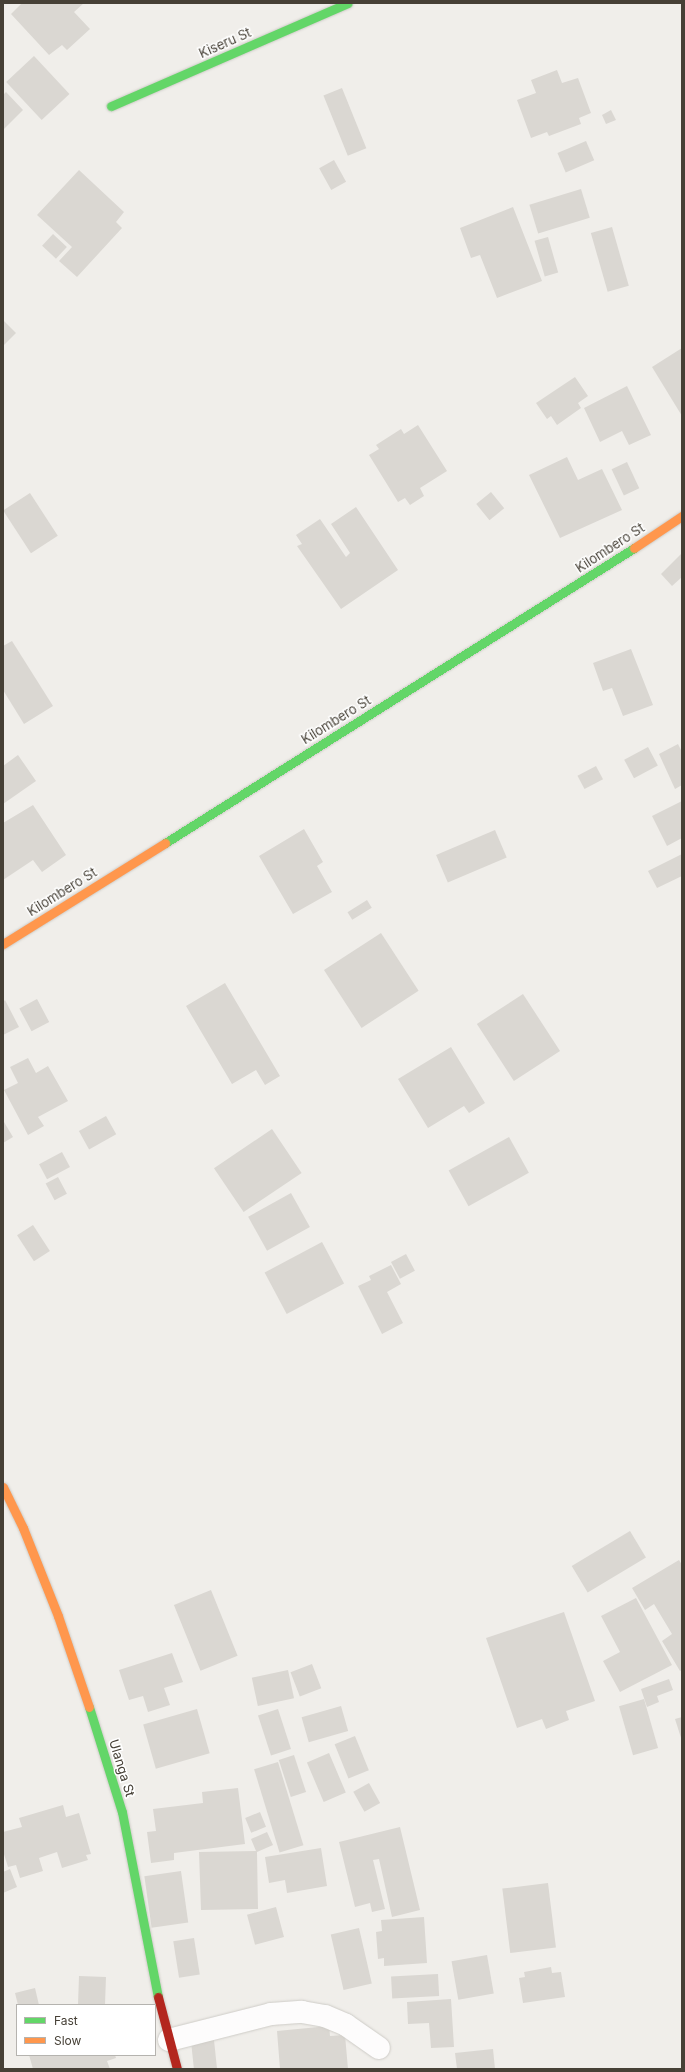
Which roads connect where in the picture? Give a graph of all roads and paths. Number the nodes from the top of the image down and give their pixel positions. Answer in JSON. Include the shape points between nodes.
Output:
{"nodes":[{"id":1,"x":348,"y":3,"type":"edge"},
{"id":2,"x":111,"y":106,"type":"dead end"},
{"id":3,"x":682,"y":516,"type":"edge"},
{"id":4,"x":3,"y":944,"type":"edge"},
{"id":5,"x":3,"y":1487,"type":"edge"},
{"id":6,"x":168,"y":2040,"type":"junction"},
{"id":7,"x":379,"y":2048,"type":"dead end"},
{"id":8,"x":177,"y":2069,"type":"edge"}],
"edges":[{"from":1,"to":2,"type":"street","name":"Kiseru St"},
{"from":3,"to":4,"type":"street","name":"Kilombero St","via":[[606,567]]},
{"from":5,"to":6,"type":"street","name":"Ulanga St","via":[[23,1528],[58,1616],[106,1758],[122,1812]]},
{"from":6,"to":7,"type":"street","via":[[271,2014],[302,2012],[325,2016],[346,2025]]},
{"from":6,"to":8,"type":"street","name":"Ulanga St"}]}
